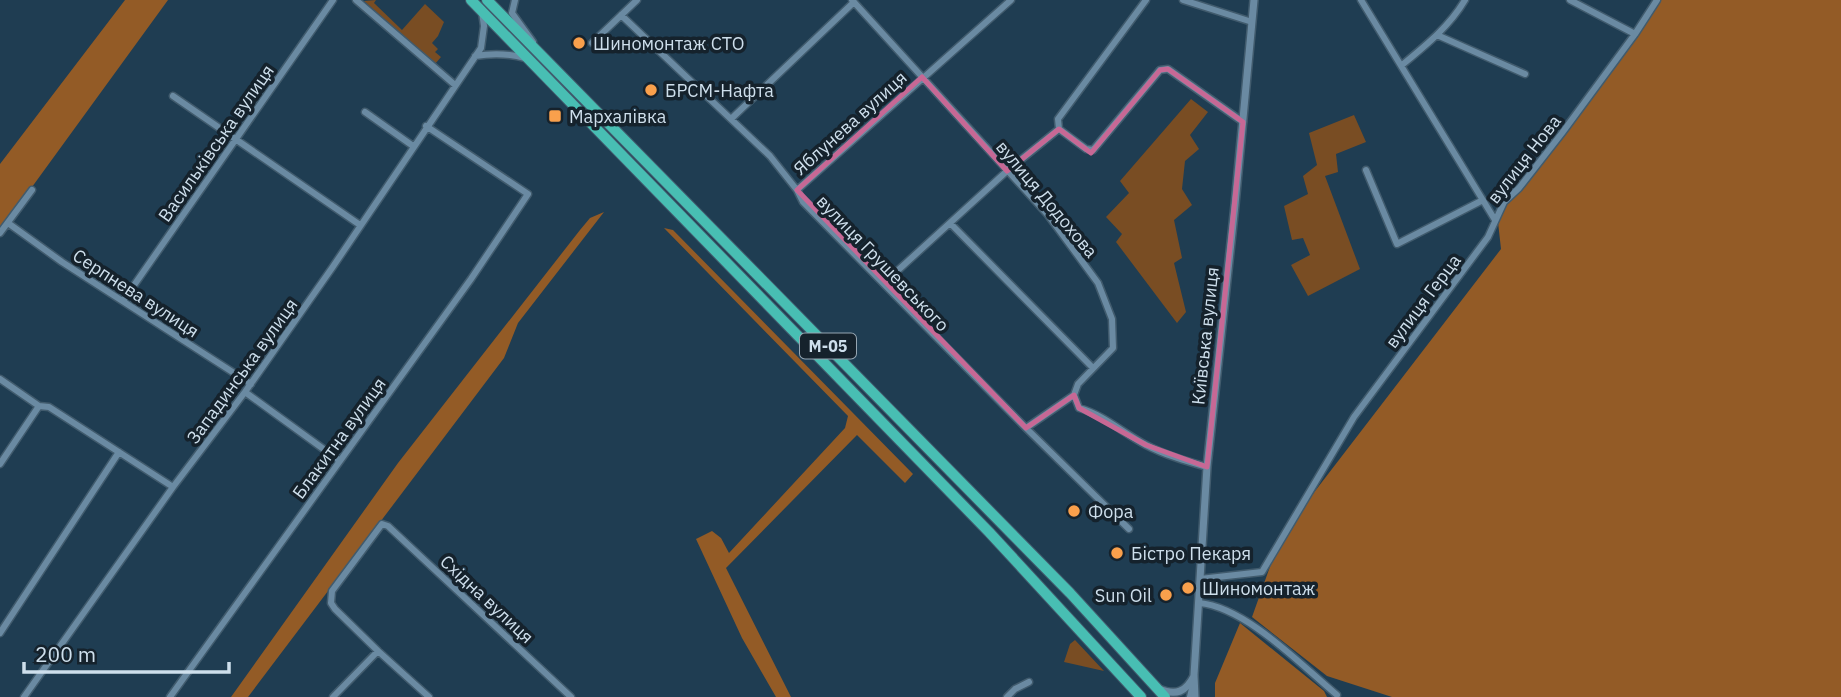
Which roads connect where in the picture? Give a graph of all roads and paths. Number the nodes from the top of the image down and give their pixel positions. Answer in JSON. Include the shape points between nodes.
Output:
{"nodes":[{"id":1,"x":333,"y":0,"type":"edge"},
{"id":2,"x":356,"y":0,"type":"edge"},
{"id":3,"x":471,"y":0,"type":"edge"},
{"id":4,"x":487,"y":0,"type":"edge"},
{"id":5,"x":515,"y":0,"type":"edge"},
{"id":6,"x":637,"y":0,"type":"edge"},
{"id":7,"x":1011,"y":0,"type":"edge"},
{"id":8,"x":1146,"y":0,"type":"edge"},
{"id":9,"x":1183,"y":0,"type":"edge"},
{"id":10,"x":1254,"y":0,"type":"edge"},
{"id":11,"x":1361,"y":0,"type":"edge"},
{"id":12,"x":1465,"y":0,"type":"edge"},
{"id":13,"x":1570,"y":0,"type":"edge"},
{"id":14,"x":1657,"y":0,"type":"edge"},
{"id":15,"x":853,"y":1,"type":"edge"},
{"id":16,"x":482,"y":12,"type":"junction"},
{"id":17,"x":621,"y":15,"type":"junction"},
{"id":18,"x":1252,"y":22,"type":"junction"},
{"id":19,"x":1635,"y":34,"type":"junction"},
{"id":20,"x":1437,"y":36,"type":"junction"},
{"id":21,"x":593,"y":43,"type":"dead end"},
{"id":22,"x":539,"y":53,"type":"junction"},
{"id":23,"x":475,"y":56,"type":"junction"},
{"id":24,"x":528,"y":59,"type":"junction"},
{"id":25,"x":1402,"y":65,"type":"junction"},
{"id":26,"x":1525,"y":74,"type":"dead end"},
{"id":27,"x":922,"y":77,"type":"junction"},
{"id":28,"x":455,"y":85,"type":"junction"},
{"id":29,"x":173,"y":96,"type":"dead end"},
{"id":30,"x":365,"y":111,"type":"dead end"},
{"id":31,"x":731,"y":119,"type":"junction"},
{"id":32,"x":1243,"y":122,"type":"junction"},
{"id":33,"x":426,"y":126,"type":"junction"},
{"id":34,"x":1059,"y":129,"type":"junction"},
{"id":35,"x":236,"y":140,"type":"junction"},
{"id":36,"x":413,"y":146,"type":"junction"},
{"id":37,"x":1366,"y":170,"type":"dead end"},
{"id":38,"x":1007,"y":171,"type":"junction"},
{"id":39,"x":32,"y":190,"type":"dead end"},
{"id":40,"x":797,"y":190,"type":"junction"},
{"id":41,"x":1483,"y":200,"type":"junction"},
{"id":42,"x":1495,"y":220,"type":"junction"},
{"id":43,"x":8,"y":223,"type":"junction"},
{"id":44,"x":950,"y":223,"type":"junction"},
{"id":45,"x":359,"y":225,"type":"junction"},
{"id":46,"x":0,"y":233,"type":"edge"},
{"id":47,"x":884,"y":283,"type":"junction"},
{"id":48,"x":122,"y":301,"type":"junction"},
{"id":49,"x":1093,"y":368,"type":"junction"},
{"id":50,"x":0,"y":379,"type":"edge"},
{"id":51,"x":251,"y":384,"type":"junction"},
{"id":52,"x":245,"y":392,"type":"junction"},
{"id":53,"x":1074,"y":395,"type":"junction"},
{"id":54,"x":39,"y":406,"type":"junction"},
{"id":55,"x":1026,"y":428,"type":"junction"},
{"id":56,"x":119,"y":452,"type":"junction"},
{"id":57,"x":340,"y":461,"type":"junction"},
{"id":58,"x":0,"y":464,"type":"edge"},
{"id":59,"x":1207,"y":467,"type":"junction"},
{"id":60,"x":173,"y":487,"type":"junction"},
{"id":61,"x":1129,"y":529,"type":"dead end"},
{"id":62,"x":1200,"y":579,"type":"junction"},
{"id":63,"x":1199,"y":603,"type":"junction"},
{"id":64,"x":0,"y":633,"type":"edge"},
{"id":65,"x":379,"y":651,"type":"junction"},
{"id":66,"x":1194,"y":675,"type":"junction"},
{"id":67,"x":1029,"y":682,"type":"dead end"},
{"id":68,"x":1162,"y":693,"type":"edge"},
{"id":69,"x":1337,"y":695,"type":"dead end"},
{"id":70,"x":24,"y":697,"type":"edge"},
{"id":71,"x":170,"y":697,"type":"edge"},
{"id":72,"x":333,"y":697,"type":"edge"},
{"id":73,"x":429,"y":697,"type":"edge"},
{"id":74,"x":571,"y":697,"type":"edge"},
{"id":75,"x":1007,"y":697,"type":"edge"},
{"id":76,"x":1141,"y":697,"type":"edge"},
{"id":77,"x":1193,"y":697,"type":"edge"}],
"edges":[{"from":1,"to":35,"type":"street","name":"Васильківська вулиця"},
{"from":2,"to":28,"type":"street"},
{"from":3,"to":16,"type":"highway","number":"М-05"},
{"from":4,"to":22,"type":"highway","number":"М-05"},
{"from":5,"to":22,"type":"street","via":[[512,13]]},
{"from":6,"to":17,"type":"street"},
{"from":7,"to":27,"type":"street"},
{"from":8,"to":34,"type":"street","via":[[1058,119]]},
{"from":9,"to":18,"type":"street"},
{"from":10,"to":18,"type":"street","name":"Київська вулиця"},
{"from":11,"to":25,"type":"street","name":"вулиця Нова"},
{"from":12,"to":20,"type":"street"},
{"from":13,"to":19,"type":"street"},
{"from":14,"to":19,"type":"street","name":"вулиця Нова"},
{"from":15,"to":27,"type":"street","name":"вулиця Додохова"},
{"from":15,"to":31,"type":"street"},
{"from":16,"to":23,"type":"street","via":[[484,39]]},
{"from":16,"to":24,"type":"highway","number":"М-05"},
{"from":17,"to":21,"type":"street"},
{"from":17,"to":31,"type":"street","name":"вулиця Грушевського"},
{"from":18,"to":32,"type":"street","name":"Київська вулиця"},
{"from":19,"to":42,"type":"street","name":"вулиця Нова","via":[[1504,202]]},
{"from":20,"to":25,"type":"street"},
{"from":20,"to":26,"type":"street"},
{"from":22,"to":68,"type":"highway","number":"М-05","via":[[1070,593]]},
{"from":23,"to":24,"type":"street","via":[[503,53]]},
{"from":23,"to":28,"type":"street","name":"Западинська вулиця"},
{"from":24,"to":76,"type":"highway","number":"М-05","via":[[989,532]]},
{"from":25,"to":41,"type":"street","name":"вулиця Нова"},
{"from":27,"to":38,"type":"street","name":"вулиця Додохова"},
{"from":27,"to":40,"type":"street","name":"Яблунева вулиця"},
{"from":28,"to":33,"type":"street","name":"Западинська вулиця"},
{"from":29,"to":35,"type":"street"},
{"from":30,"to":36,"type":"street"},
{"from":31,"to":40,"type":"street","name":"вулиця Грушевського"},
{"from":32,"to":34,"type":"street","via":[[1168,69],[1160,70],[1093,150]]},
{"from":32,"to":59,"type":"street","name":"Київська вулиця"},
{"from":33,"to":36,"type":"street","name":"Западинська вулиця"},
{"from":33,"to":57,"type":"street","name":"Блакитна вулиця","via":[[528,194]]},
{"from":34,"to":38,"type":"street"},
{"from":35,"to":45,"type":"street"},
{"from":35,"to":48,"type":"street","name":"Васильківська вулиця"},
{"from":36,"to":45,"type":"street","name":"Западинська вулиця"},
{"from":37,"to":41,"type":"street","via":[[1397,244]]},
{"from":38,"to":44,"type":"street"},
{"from":38,"to":49,"type":"street","name":"вулиця Додохова","via":[[1048,215],[1098,283],[1114,336],[1113,348]]},
{"from":39,"to":43,"type":"street"},
{"from":40,"to":47,"type":"street","name":"вулиця Грушевського","via":[[803,202]]},
{"from":41,"to":42,"type":"street","name":"вулиця Нова"},
{"from":42,"to":62,"type":"street","name":"вулиця Герца","via":[[1488,237],[1353,417],[1262,572]]},
{"from":43,"to":46,"type":"street"},
{"from":43,"to":48,"type":"street","name":"Серпнева вулиця"},
{"from":44,"to":47,"type":"street"},
{"from":44,"to":49,"type":"street"},
{"from":45,"to":51,"type":"street","name":"Западинська вулиця"},
{"from":47,"to":55,"type":"street","name":"вулиця Грушевського"},
{"from":48,"to":51,"type":"street","name":"Серпнева вулиця"},
{"from":49,"to":53,"type":"street","name":"вулиця Додохова"},
{"from":50,"to":54,"type":"street"},
{"from":51,"to":52,"type":"street","name":"Западинська вулиця"},
{"from":52,"to":57,"type":"street"},
{"from":52,"to":60,"type":"street","name":"Западинська вулиця"},
{"from":53,"to":55,"type":"street"},
{"from":53,"to":59,"type":"street","via":[[1079,408],[1146,445]]},
{"from":54,"to":56,"type":"street","via":[[49,407]]},
{"from":54,"to":58,"type":"street"},
{"from":55,"to":61,"type":"street","name":"вулиця Грушевського"},
{"from":56,"to":60,"type":"street"},
{"from":56,"to":64,"type":"street"},
{"from":57,"to":71,"type":"street","name":"Блакитна вулиця"},
{"from":59,"to":62,"type":"street","name":"Київська вулиця"},
{"from":60,"to":70,"type":"street","name":"Западинська вулиця"},
{"from":62,"to":63,"type":"street","name":"Київська вулиця"},
{"from":63,"to":66,"type":"street","name":"Київська вулиця"},
{"from":63,"to":69,"type":"street","via":[[1249,621]]},
{"from":65,"to":72,"type":"street"},
{"from":65,"to":73,"type":"street"},
{"from":65,"to":74,"type":"street","name":"Східна вулиця","via":[[331,603],[332,591],[382,524]]},
{"from":66,"to":68,"type":"street","via":[[1182,692]]},
{"from":66,"to":77,"type":"street","name":"Київська вулиця"},
{"from":67,"to":75,"type":"street"}]}
